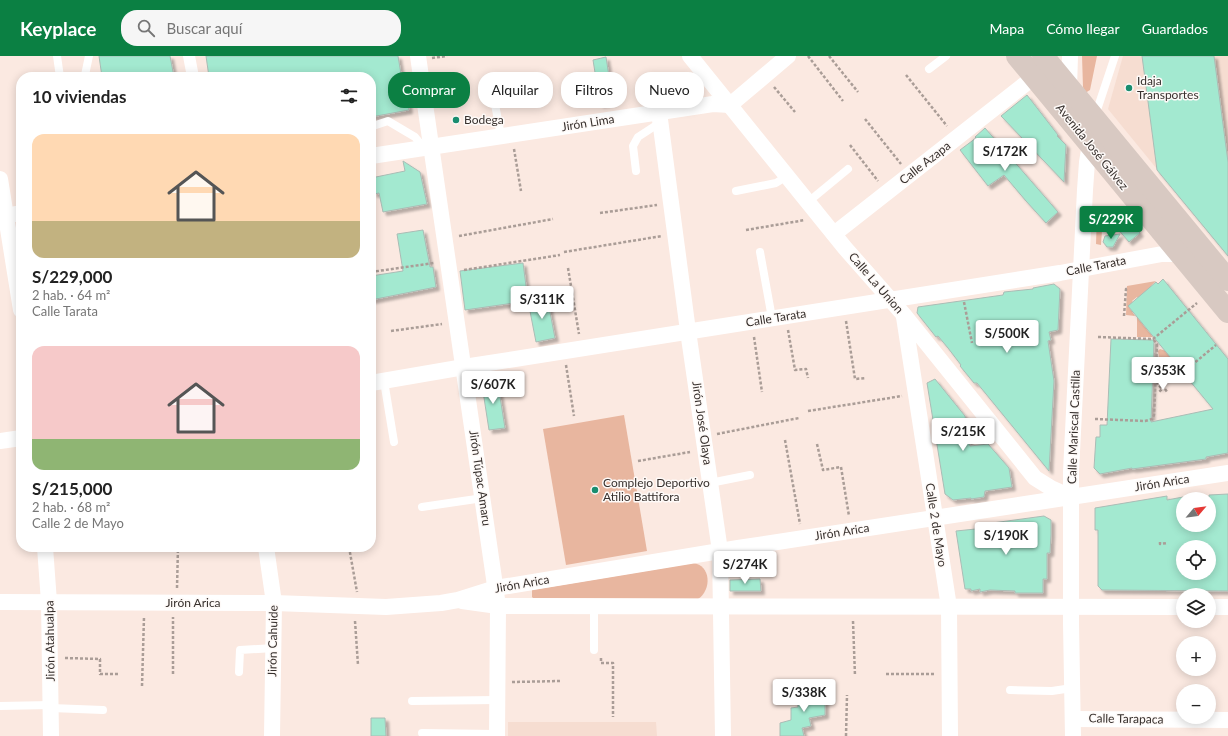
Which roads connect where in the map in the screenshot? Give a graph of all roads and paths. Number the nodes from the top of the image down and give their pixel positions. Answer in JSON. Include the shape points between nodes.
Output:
{"nodes":[{"id":1,"x":57,"y":56,"type":"edge"},
{"id":2,"x":89,"y":56,"type":"edge"},
{"id":3,"x":189,"y":56,"type":"edge"},
{"id":4,"x":447,"y":56,"type":"edge"},
{"id":5,"x":690,"y":56,"type":"edge"},
{"id":6,"x":788,"y":56,"type":"edge"},
{"id":7,"x":808,"y":56,"type":"edge"},
{"id":8,"x":829,"y":56,"type":"edge"},
{"id":9,"x":946,"y":56,"type":"edge"},
{"id":10,"x":1017,"y":56,"type":"edge"},
{"id":11,"x":1043,"y":56,"type":"edge"},
{"id":12,"x":1070,"y":56,"type":"edge"},
{"id":13,"x":1115,"y":56,"type":"edge"},
{"id":14,"x":424,"y":57,"type":"edge"},
{"id":15,"x":929,"y":69,"type":"dead end"},
{"id":16,"x":59,"y":72,"type":"edge"},
{"id":17,"x":86,"y":72,"type":"edge"},
{"id":18,"x":192,"y":72,"type":"edge"},
{"id":19,"x":906,"y":75,"type":"dead end"},
{"id":20,"x":1034,"y":77,"type":"junction"},
{"id":21,"x":771,"y":84,"type":"dead end"},
{"id":22,"x":1069,"y":88,"type":"junction"},
{"id":23,"x":858,"y":92,"type":"dead end"},
{"id":24,"x":843,"y":101,"type":"dead end"},
{"id":25,"x":730,"y":105,"type":"junction"},
{"id":26,"x":498,"y":108,"type":"edge"},
{"id":27,"x":795,"y":112,"type":"dead end"},
{"id":28,"x":660,"y":117,"type":"junction"},
{"id":29,"x":865,"y":119,"type":"dead end"},
{"id":30,"x":1094,"y":119,"type":"junction"},
{"id":31,"x":376,"y":125,"type":"dead end"},
{"id":32,"x":950,"y":129,"type":"dead end"},
{"id":33,"x":506,"y":135,"type":"junction"},
{"id":34,"x":1090,"y":144,"type":"junction"},
{"id":35,"x":850,"y":145,"type":"dead end"},
{"id":36,"x":428,"y":147,"type":"junction"},
{"id":37,"x":376,"y":155,"type":"edge"},
{"id":38,"x":902,"y":167,"type":"dead end"},
{"id":39,"x":848,"y":169,"type":"dead end"},
{"id":40,"x":636,"y":171,"type":"dead end"},
{"id":41,"x":787,"y":176,"type":"junction"},
{"id":42,"x":0,"y":179,"type":"edge"},
{"id":43,"x":881,"y":184,"type":"dead end"},
{"id":44,"x":521,"y":191,"type":"dead end"},
{"id":45,"x":736,"y":191,"type":"dead end"},
{"id":46,"x":671,"y":202,"type":"junction"},
{"id":47,"x":808,"y":202,"type":"junction"},
{"id":48,"x":600,"y":213,"type":"dead end"},
{"id":49,"x":9,"y":215,"type":"edge"},
{"id":50,"x":553,"y":219,"type":"dead end"},
{"id":51,"x":806,"y":220,"type":"dead end"},
{"id":52,"x":746,"y":230,"type":"dead end"},
{"id":53,"x":675,"y":234,"type":"junction"},
{"id":54,"x":834,"y":234,"type":"junction"},
{"id":55,"x":445,"y":238,"type":"junction"},
{"id":56,"x":1188,"y":248,"type":"junction"},
{"id":57,"x":564,"y":252,"type":"dead end"},
{"id":58,"x":760,"y":252,"type":"dead end"},
{"id":59,"x":560,"y":255,"type":"dead end"},
{"id":60,"x":449,"y":266,"type":"junction"},
{"id":61,"x":568,"y":268,"type":"dead end"},
{"id":62,"x":1081,"y":268,"type":"junction"},
{"id":63,"x":16,"y":270,"type":"edge"},
{"id":64,"x":376,"y":272,"type":"edge"},
{"id":65,"x":1228,"y":280,"type":"edge"},
{"id":66,"x":1127,"y":289,"type":"dead end"},
{"id":67,"x":963,"y":298,"type":"dead end"},
{"id":68,"x":890,"y":300,"type":"junction"},
{"id":69,"x":1199,"y":301,"type":"dead end"},
{"id":70,"x":1228,"y":312,"type":"edge"},
{"id":71,"x":904,"y":315,"type":"junction"},
{"id":72,"x":1124,"y":316,"type":"dead end"},
{"id":73,"x":772,"y":318,"type":"junction"},
{"id":74,"x":845,"y":320,"type":"dead end"},
{"id":75,"x":457,"y":322,"type":"junction"},
{"id":76,"x":788,"y":329,"type":"dead end"},
{"id":77,"x":391,"y":331,"type":"dead end"},
{"id":78,"x":688,"y":332,"type":"junction"},
{"id":79,"x":753,"y":334,"type":"dead end"},
{"id":80,"x":1098,"y":337,"type":"dead end"},
{"id":81,"x":1153,"y":339,"type":"junction"},
{"id":82,"x":972,"y":343,"type":"dead end"},
{"id":83,"x":1216,"y":345,"type":"dead end"},
{"id":84,"x":581,"y":349,"type":"junction"},
{"id":85,"x":564,"y":352,"type":"junction"},
{"id":86,"x":1156,"y":356,"type":"junction"},
{"id":87,"x":464,"y":367,"type":"junction"},
{"id":88,"x":1155,"y":377,"type":"junction"},
{"id":89,"x":808,"y":378,"type":"dead end"},
{"id":90,"x":866,"y":378,"type":"dead end"},
{"id":91,"x":1155,"y":381,"type":"junction"},
{"id":92,"x":377,"y":382,"type":"edge"},
{"id":93,"x":762,"y":392,"type":"dead end"},
{"id":94,"x":1159,"y":392,"type":"dead end"},
{"id":95,"x":1168,"y":393,"type":"dead end"},
{"id":96,"x":902,"y":396,"type":"dead end"},
{"id":97,"x":808,"y":411,"type":"dead end"},
{"id":98,"x":574,"y":416,"type":"dead end"},
{"id":99,"x":799,"y":418,"type":"dead end"},
{"id":100,"x":1094,"y":419,"type":"dead end"},
{"id":101,"x":716,"y":434,"type":"dead end"},
{"id":102,"x":16,"y":439,"type":"edge"},
{"id":103,"x":785,"y":440,"type":"dead end"},
{"id":104,"x":0,"y":441,"type":"edge"},
{"id":105,"x":394,"y":442,"type":"dead end"},
{"id":106,"x":817,"y":444,"type":"dead end"},
{"id":107,"x":705,"y":449,"type":"junction"},
{"id":108,"x":638,"y":461,"type":"dead end"},
{"id":109,"x":1228,"y":473,"type":"edge"},
{"id":110,"x":750,"y":475,"type":"dead end"},
{"id":111,"x":710,"y":483,"type":"junction"},
{"id":112,"x":1071,"y":497,"type":"junction"},
{"id":113,"x":483,"y":498,"type":"junction"},
{"id":114,"x":422,"y":507,"type":"dead end"},
{"id":115,"x":935,"y":518,"type":"junction"},
{"id":116,"x":850,"y":519,"type":"dead end"},
{"id":117,"x":801,"y":527,"type":"dead end"},
{"id":118,"x":1160,"y":542,"type":"dead end"},
{"id":119,"x":1167,"y":543,"type":"dead end"},
{"id":120,"x":720,"y":551,"type":"junction"},
{"id":121,"x":45,"y":552,"type":"edge"},
{"id":122,"x":178,"y":552,"type":"edge"},
{"id":123,"x":267,"y":552,"type":"edge"},
{"id":124,"x":350,"y":552,"type":"edge"},
{"id":125,"x":496,"y":588,"type":"junction"},
{"id":126,"x":458,"y":600,"type":"junction"},
{"id":127,"x":0,"y":602,"type":"edge"},
{"id":128,"x":49,"y":602,"type":"junction"},
{"id":129,"x":145,"y":602,"type":"junction"},
{"id":130,"x":175,"y":603,"type":"junction"},
{"id":131,"x":274,"y":603,"type":"junction"},
{"id":132,"x":498,"y":606,"type":"junction"},
{"id":133,"x":594,"y":606,"type":"junction"},
{"id":134,"x":720,"y":606,"type":"junction"},
{"id":135,"x":357,"y":607,"type":"junction"},
{"id":136,"x":949,"y":607,"type":"junction"},
{"id":137,"x":1071,"y":607,"type":"junction"},
{"id":138,"x":1176,"y":607,"type":"edge"},
{"id":139,"x":1216,"y":607,"type":"edge"},
{"id":140,"x":1228,"y":607,"type":"edge"},
{"id":141,"x":853,"y":619,"type":"dead end"},
{"id":142,"x":274,"y":648,"type":"junction"},
{"id":143,"x":598,"y":653,"type":"joint"},
{"id":144,"x":50,"y":657,"type":"junction"},
{"id":145,"x":358,"y":665,"type":"dead end"},
{"id":146,"x":240,"y":672,"type":"dead end"},
{"id":147,"x":119,"y":674,"type":"dead end"},
{"id":148,"x":173,"y":674,"type":"dead end"},
{"id":149,"x":886,"y":674,"type":"dead end"},
{"id":150,"x":934,"y":674,"type":"dead end"},
{"id":151,"x":855,"y":676,"type":"dead end"},
{"id":152,"x":561,"y":681,"type":"dead end"},
{"id":153,"x":497,"y":682,"type":"junction"},
{"id":154,"x":142,"y":686,"type":"dead end"},
{"id":155,"x":1072,"y":688,"type":"junction"},
{"id":156,"x":1010,"y":690,"type":"dead end"},
{"id":157,"x":847,"y":695,"type":"dead end"},
{"id":158,"x":497,"y":700,"type":"junction"},
{"id":159,"x":412,"y":701,"type":"dead end"},
{"id":160,"x":0,"y":706,"type":"edge"},
{"id":161,"x":51,"y":706,"type":"junction"},
{"id":162,"x":103,"y":710,"type":"dead end"},
{"id":163,"x":613,"y":717,"type":"dead end"},
{"id":164,"x":1073,"y":719,"type":"junction"},
{"id":165,"x":1228,"y":720,"type":"edge"},
{"id":166,"x":422,"y":733,"type":"dead end"},
{"id":167,"x":497,"y":735,"type":"edge"},
{"id":168,"x":51,"y":736,"type":"edge"},
{"id":169,"x":272,"y":736,"type":"edge"},
{"id":170,"x":723,"y":736,"type":"edge"},
{"id":171,"x":846,"y":736,"type":"edge"},
{"id":172,"x":950,"y":736,"type":"edge"},
{"id":173,"x":1073,"y":736,"type":"edge"}],
"edges":[{"from":1,"to":16,"type":"lane"},
{"from":2,"to":17,"type":"lane"},
{"from":3,"to":18,"type":"street"},
{"from":4,"to":14,"type":"path"},
{"from":5,"to":25,"type":"street","name":"Calle La Union"},
{"from":6,"to":25,"type":"street"},
{"from":7,"to":24,"type":"path"},
{"from":8,"to":23,"type":"path"},
{"from":9,"to":15,"type":"lane"},
{"from":10,"to":20,"type":"main road","name":"Avenida José Gálvez"},
{"from":11,"to":22,"type":"main road","name":"Avenida José Gálvez"},
{"from":12,"to":22,"type":"street"},
{"from":13,"to":30,"type":"lane"},
{"from":14,"to":36,"type":"street","name":"Jirón Túpac Amaru"},
{"from":19,"to":32,"type":"path"},
{"from":20,"to":34,"type":"main road","name":"Avenida José Gálvez"},
{"from":20,"to":54,"type":"street","name":"Calle Azapa"},
{"from":21,"to":27,"type":"path"},
{"from":22,"to":30,"type":"main road","name":"Avenida José Gálvez"},
{"from":25,"to":28,"type":"street","name":"Jirón Lima","via":[[713,104]]},
{"from":25,"to":41,"type":"street","name":"Calle La Union"},
{"from":26,"to":33,"type":"lane"},
{"from":28,"to":33,"type":"street","name":"Jirón Lima"},
{"from":28,"to":40,"type":"lane","via":[[638,137],[633,146]]},
{"from":28,"to":46,"type":"street","name":"Jirón José Olaya"},
{"from":29,"to":38,"type":"path"},
{"from":30,"to":34,"type":"street","name":"Calle Mariscal Castilla"},
{"from":30,"to":56,"type":"main road","name":"Avenida José Gálvez"},
{"from":31,"to":36,"type":"lane","via":[[388,121]]},
{"from":33,"to":36,"type":"street","name":"Jirón Lima"},
{"from":33,"to":44,"type":"path"},
{"from":34,"to":56,"type":"main road","name":"Avenida José Gálvez"},
{"from":34,"to":62,"type":"street","name":"Calle Mariscal Castilla"},
{"from":35,"to":43,"type":"path"},
{"from":36,"to":37,"type":"street","name":"Jirón Lima"},
{"from":36,"to":55,"type":"street","name":"Jirón Túpac Amaru"},
{"from":39,"to":47,"type":"lane"},
{"from":41,"to":45,"type":"lane","via":[[776,183]]},
{"from":41,"to":47,"type":"street","name":"Calle La Union"},
{"from":42,"to":49,"type":"street"},
{"from":46,"to":48,"type":"path"},
{"from":46,"to":53,"type":"street","name":"Jirón José Olaya"},
{"from":47,"to":54,"type":"street","name":"Calle La Union"},
{"from":49,"to":63,"type":"street"},
{"from":50,"to":55,"type":"path"},
{"from":51,"to":52,"type":"path"},
{"from":53,"to":57,"type":"path"},
{"from":53,"to":78,"type":"street","name":"Jirón José Olaya"},
{"from":54,"to":68,"type":"street","name":"Calle La Union"},
{"from":55,"to":60,"type":"street","name":"Jirón Túpac Amaru"},
{"from":56,"to":62,"type":"street","name":"Calle Tarata"},
{"from":56,"to":65,"type":"main road","name":"Avenida José Gálvez"},
{"from":56,"to":70,"type":"main road","name":"Avenida José Gálvez"},
{"from":58,"to":73,"type":"lane"},
{"from":59,"to":60,"type":"path"},
{"from":60,"to":64,"type":"path"},
{"from":60,"to":75,"type":"street","name":"Jirón Túpac Amaru"},
{"from":61,"to":84,"type":"path"},
{"from":62,"to":68,"type":"street","name":"Calle Tarata"},
{"from":62,"to":112,"type":"street","name":"Calle Mariscal Castilla"},
{"from":66,"to":72,"type":"path"},
{"from":67,"to":82,"type":"path"},
{"from":68,"to":71,"type":"street","name":"Calle La Union"},
{"from":68,"to":73,"type":"street","name":"Calle Tarata"},
{"from":69,"to":81,"type":"path"},
{"from":71,"to":112,"type":"street","name":"Calle La Union","via":[[1035,478]]},
{"from":71,"to":115,"type":"street","name":"Calle 2 de Mayo"},
{"from":73,"to":78,"type":"street","name":"Calle Tarata"},
{"from":74,"to":90,"type":"path","via":[[855,379]]},
{"from":75,"to":77,"type":"path"},
{"from":75,"to":87,"type":"street","name":"Jirón Túpac Amaru"},
{"from":76,"to":89,"type":"path","via":[[795,370],[806,369]]},
{"from":78,"to":84,"type":"street","name":"Calle Tarata"},
{"from":78,"to":107,"type":"street","name":"Jirón José Olaya"},
{"from":79,"to":93,"type":"path"},
{"from":80,"to":81,"type":"path"},
{"from":81,"to":86,"type":"path","via":[[1157,344]]},
{"from":83,"to":86,"type":"path","via":[[1175,379]]},
{"from":84,"to":85,"type":"street","name":"Calle Tarata"},
{"from":85,"to":87,"type":"street","name":"Calle Tarata"},
{"from":85,"to":98,"type":"path"},
{"from":86,"to":88,"type":"path"},
{"from":87,"to":92,"type":"street","name":"Calle Tarata"},
{"from":87,"to":113,"type":"street","name":"Jirón Túpac Amaru"},
{"from":88,"to":91,"type":"path"},
{"from":88,"to":95,"type":"path"},
{"from":91,"to":94,"type":"path","via":[[1162,389]]},
{"from":91,"to":100,"type":"path","via":[[1152,419]]},
{"from":92,"to":105,"type":"lane"},
{"from":96,"to":97,"type":"path"},
{"from":99,"to":101,"type":"path"},
{"from":102,"to":104,"type":"street"},
{"from":103,"to":117,"type":"path"},
{"from":106,"to":116,"type":"path","via":[[822,470],[841,467]]},
{"from":107,"to":108,"type":"path"},
{"from":107,"to":111,"type":"street","name":"Jirón José Olaya"},
{"from":109,"to":112,"type":"street","name":"Jirón Arica"},
{"from":110,"to":111,"type":"lane"},
{"from":111,"to":120,"type":"street","name":"Jirón José Olaya"},
{"from":112,"to":115,"type":"street","name":"Jirón Arica"},
{"from":112,"to":137,"type":"street","name":"Calle Mariscal Castilla"},
{"from":113,"to":114,"type":"lane"},
{"from":113,"to":125,"type":"street","name":"Jirón Túpac Amaru"},
{"from":115,"to":120,"type":"street","name":"Jirón Arica"},
{"from":115,"to":136,"type":"street","name":"Calle 2 de Mayo"},
{"from":118,"to":119,"type":"path"},
{"from":120,"to":125,"type":"street","name":"Jirón Arica"},
{"from":120,"to":134,"type":"street","name":"Jirón José Olaya"},
{"from":121,"to":128,"type":"street","name":"Jirón Atahualpa"},
{"from":122,"to":130,"type":"path"},
{"from":123,"to":131,"type":"street","name":"Jirón Cahuide"},
{"from":124,"to":135,"type":"path"},
{"from":125,"to":126,"type":"street","name":"Jirón Arica"},
{"from":125,"to":132,"type":"street","name":"Jirón Túpac Amaru"},
{"from":126,"to":132,"type":"street","name":"Jirón Arica"},
{"from":126,"to":135,"type":"street","name":"Jirón Arica","via":[[386,607]]},
{"from":127,"to":128,"type":"street","name":"Jirón Arica"},
{"from":128,"to":129,"type":"street","name":"Jirón Arica"},
{"from":128,"to":144,"type":"street","name":"Jirón Atahualpa"},
{"from":129,"to":130,"type":"street","name":"Jirón Arica"},
{"from":129,"to":154,"type":"path"},
{"from":130,"to":131,"type":"street","name":"Jirón Arica"},
{"from":130,"to":148,"type":"path"},
{"from":131,"to":135,"type":"street","name":"Jirón Arica"},
{"from":131,"to":142,"type":"street","name":"Jirón Cahuide"},
{"from":132,"to":133,"type":"street","name":"Jirón Arica"},
{"from":132,"to":153,"type":"street","name":"Jirón Túpac Amaru"},
{"from":133,"to":134,"type":"street","name":"Jirón Arica"},
{"from":133,"to":143,"type":"lane"},
{"from":134,"to":136,"type":"street","name":"Jirón Arica"},
{"from":134,"to":170,"type":"street","name":"Jirón José Olaya"},
{"from":135,"to":145,"type":"path"},
{"from":136,"to":137,"type":"street","name":"Jirón Arica"},
{"from":136,"to":172,"type":"street","name":"Calle 2 de Mayo"},
{"from":137,"to":138,"type":"street","name":"Jirón Arica"},
{"from":137,"to":155,"type":"street","name":"Calle Mariscal Castilla"},
{"from":139,"to":140,"type":"street"},
{"from":141,"to":151,"type":"path"},
{"from":142,"to":146,"type":"lane","via":[[240,650]]},
{"from":142,"to":169,"type":"street","name":"Jirón Cahuide"},
{"from":143,"to":163,"type":"path","via":[[601,663],[613,663]]},
{"from":144,"to":147,"type":"path","via":[[100,659],[100,674]]},
{"from":144,"to":161,"type":"street","name":"Jirón Atahualpa"},
{"from":149,"to":150,"type":"path"},
{"from":152,"to":153,"type":"path"},
{"from":153,"to":158,"type":"street","name":"Jirón Túpac Amaru"},
{"from":155,"to":156,"type":"lane","via":[[1052,691]]},
{"from":155,"to":164,"type":"street","name":"Calle Mariscal Castilla"},
{"from":157,"to":171,"type":"path"},
{"from":158,"to":159,"type":"lane"},
{"from":158,"to":167,"type":"street","name":"Jirón Túpac Amaru"},
{"from":160,"to":161,"type":"lane"},
{"from":161,"to":162,"type":"lane"},
{"from":161,"to":168,"type":"street","name":"Jirón Atahualpa"},
{"from":164,"to":165,"type":"street","name":"Calle Tarapaca"},
{"from":164,"to":173,"type":"street","name":"Calle Mariscal Castilla"},
{"from":166,"to":167,"type":"lane"}]}
